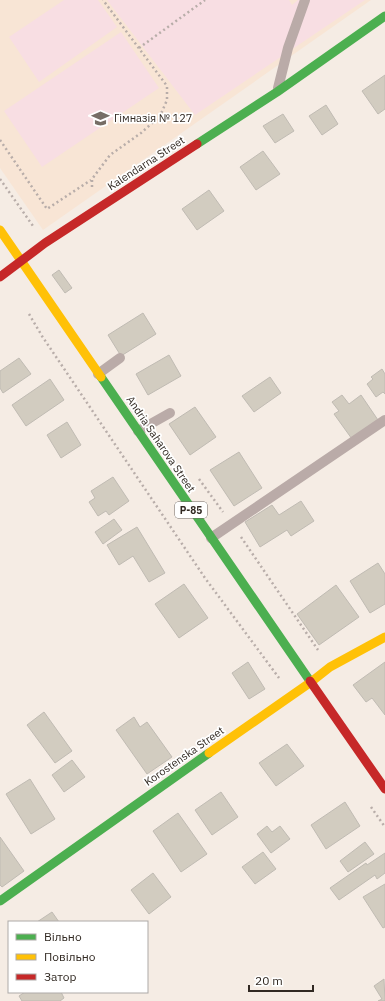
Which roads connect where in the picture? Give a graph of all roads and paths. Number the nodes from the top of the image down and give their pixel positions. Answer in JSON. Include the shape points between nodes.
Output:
{"nodes":[{"id":1,"x":103,"y":0,"type":"edge"},
{"id":2,"x":205,"y":0,"type":"edge"},
{"id":3,"x":305,"y":0,"type":"edge"},
{"id":4,"x":385,"y":16,"type":"edge"},
{"id":5,"x":138,"y":48,"type":"junction"},
{"id":6,"x":277,"y":92,"type":"junction"},
{"id":7,"x":0,"y":140,"type":"edge"},
{"id":8,"x":92,"y":180,"type":"junction"},
{"id":9,"x":92,"y":212,"type":"junction"},
{"id":10,"x":0,"y":230,"type":"edge"},
{"id":11,"x":20,"y":261,"type":"junction"},
{"id":12,"x":0,"y":277,"type":"edge"},
{"id":13,"x":28,"y":312,"type":"dead end"},
{"id":14,"x":120,"y":358,"type":"dead end"},
{"id":15,"x":98,"y":374,"type":"junction"},
{"id":16,"x":170,"y":413,"type":"dead end"},
{"id":17,"x":385,"y":420,"type":"edge"},
{"id":18,"x":138,"y":431,"type":"junction"},
{"id":19,"x":211,"y":538,"type":"junction"},
{"id":20,"x":385,"y":637,"type":"edge"},
{"id":21,"x":311,"y":682,"type":"junction"},
{"id":22,"x":291,"y":695,"type":"junction"},
{"id":23,"x":385,"y":789,"type":"edge"},
{"id":24,"x":368,"y":803,"type":"dead end"},
{"id":25,"x":385,"y":827,"type":"edge"},
{"id":26,"x":0,"y":901,"type":"edge"}],
"edges":[{"from":1,"to":5,"type":"path"},
{"from":2,"to":5,"type":"path"},
{"from":3,"to":6,"type":"lane","via":[[288,48]]},
{"from":4,"to":6,"type":"street","name":"Kalendarna Street"},
{"from":5,"to":8,"type":"path","via":[[167,86],[167,100],[160,116],[110,155]]},
{"from":6,"to":9,"type":"street","name":"Kalendarna Street"},
{"from":7,"to":8,"type":"path","via":[[48,209]]},
{"from":8,"to":9,"type":"path"},
{"from":9,"to":11,"type":"street","name":"Kalendarna Street"},
{"from":10,"to":11,"type":"street","name":"Andria Saharova Street","number":"Р-85"},
{"from":11,"to":12,"type":"street","name":"Kalendarna Street"},
{"from":11,"to":15,"type":"street","name":"Andria Saharova Street","number":"Р-85"},
{"from":13,"to":22,"type":"path","via":[[205,578]]},
{"from":14,"to":15,"type":"lane"},
{"from":15,"to":18,"type":"street","name":"Andria Saharova Street","number":"Р-85"},
{"from":16,"to":18,"type":"lane"},
{"from":17,"to":19,"type":"lane"},
{"from":18,"to":19,"type":"street","name":"Andria Saharova Street","number":"Р-85"},
{"from":19,"to":21,"type":"street","name":"Andria Saharova Street","number":"Р-85"},
{"from":20,"to":21,"type":"street","name":"Korostenska Street","via":[[330,667]]},
{"from":21,"to":22,"type":"street","name":"Korostenska Street"},
{"from":21,"to":23,"type":"street","name":"Andria Saharova Street","number":"Р-85"},
{"from":22,"to":26,"type":"street","name":"Korostenska Street"},
{"from":24,"to":25,"type":"path"}]}
